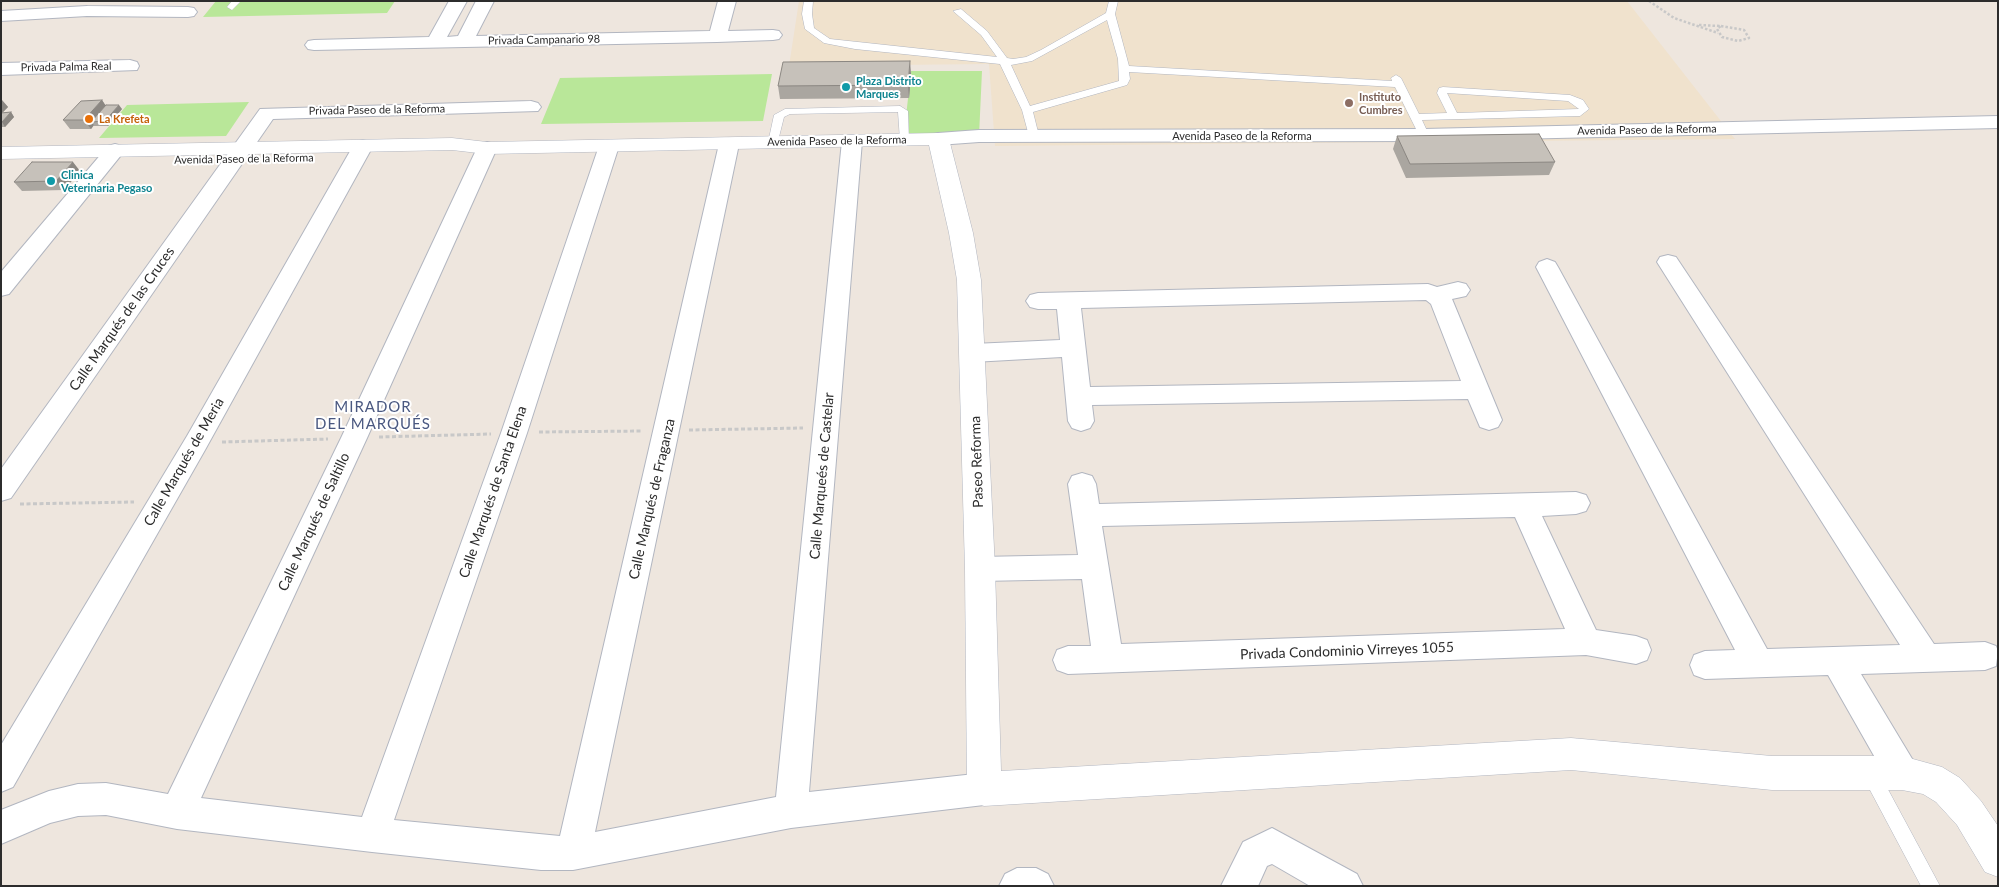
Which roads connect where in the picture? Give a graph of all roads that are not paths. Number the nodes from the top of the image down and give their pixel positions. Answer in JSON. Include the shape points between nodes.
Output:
{"nodes":[{"id":1,"x":458,"y":1,"type":"edge"},
{"id":2,"x":485,"y":1,"type":"edge"},
{"id":3,"x":727,"y":1,"type":"edge"},
{"id":4,"x":809,"y":1,"type":"edge"},
{"id":5,"x":1114,"y":1,"type":"edge"},
{"id":6,"x":958,"y":11,"type":"dead end"},
{"id":7,"x":188,"y":12,"type":"dead end"},
{"id":8,"x":1110,"y":14,"type":"junction"},
{"id":9,"x":1,"y":16,"type":"edge"},
{"id":10,"x":773,"y":35,"type":"dead end"},
{"id":11,"x":717,"y":37,"type":"junction"},
{"id":12,"x":435,"y":42,"type":"junction"},
{"id":13,"x":464,"y":42,"type":"junction"},
{"id":14,"x":314,"y":45,"type":"dead end"},
{"id":15,"x":1004,"y":61,"type":"junction"},
{"id":16,"x":130,"y":66,"type":"dead end"},
{"id":17,"x":1,"y":69,"type":"edge"},
{"id":18,"x":1124,"y":69,"type":"junction"},
{"id":19,"x":531,"y":107,"type":"dead end"},
{"id":20,"x":1027,"y":110,"type":"junction"},
{"id":21,"x":1454,"y":116,"type":"junction"},
{"id":22,"x":1415,"y":117,"type":"junction"},
{"id":23,"x":1998,"y":122,"type":"edge"},
{"id":24,"x":1424,"y":135,"type":"junction"},
{"id":25,"x":1034,"y":136,"type":"junction"},
{"id":26,"x":938,"y":139,"type":"junction"},
{"id":27,"x":906,"y":140,"type":"junction"},
{"id":28,"x":852,"y":141,"type":"junction"},
{"id":29,"x":773,"y":143,"type":"junction"},
{"id":30,"x":729,"y":144,"type":"junction"},
{"id":31,"x":609,"y":146,"type":"junction"},
{"id":32,"x":486,"y":148,"type":"junction"},
{"id":33,"x":360,"y":151,"type":"junction"},
{"id":34,"x":1,"y":153,"type":"edge"},
{"id":35,"x":238,"y":154,"type":"junction"},
{"id":36,"x":110,"y":156,"type":"junction"},
{"id":37,"x":1,"y":164,"type":"edge"},
{"id":38,"x":1668,"y":262,"type":"dead end"},
{"id":39,"x":1547,"y":267,"type":"dead end"},
{"id":40,"x":1,"y":288,"type":"edge"},
{"id":41,"x":1068,"y":300,"type":"junction"},
{"id":42,"x":1038,"y":301,"type":"dead end"},
{"id":43,"x":1074,"y":348,"type":"junction"},
{"id":44,"x":973,"y":353,"type":"junction"},
{"id":45,"x":1476,"y":390,"type":"junction"},
{"id":46,"x":1080,"y":396,"type":"junction"},
{"id":47,"x":1489,"y":420,"type":"dead end"},
{"id":48,"x":1081,"y":421,"type":"dead end"},
{"id":49,"x":1082,"y":484,"type":"dead end"},
{"id":50,"x":6,"y":497,"type":"edge"},
{"id":51,"x":1576,"y":502,"type":"dead end"},
{"id":52,"x":1524,"y":506,"type":"junction"},
{"id":53,"x":1086,"y":515,"type":"junction"},
{"id":54,"x":1094,"y":566,"type":"junction"},
{"id":55,"x":980,"y":569,"type":"junction"},
{"id":56,"x":1586,"y":642,"type":"junction"},
{"id":57,"x":1636,"y":650,"type":"dead end"},
{"id":58,"x":1985,"y":656,"type":"dead end"},
{"id":59,"x":1925,"y":657,"type":"junction"},
{"id":60,"x":1108,"y":659,"type":"junction"},
{"id":61,"x":1068,"y":660,"type":"dead end"},
{"id":62,"x":1836,"y":660,"type":"junction"},
{"id":63,"x":1758,"y":663,"type":"junction"},
{"id":64,"x":1705,"y":665,"type":"dead end"},
{"id":65,"x":1886,"y":773,"type":"junction"},
{"id":66,"x":1,"y":776,"type":"edge"},
{"id":67,"x":984,"y":789,"type":"junction"},
{"id":68,"x":791,"y":811,"type":"junction"},
{"id":69,"x":177,"y":812,"type":"junction"},
{"id":70,"x":1,"y":827,"type":"edge"},
{"id":71,"x":372,"y":835,"type":"junction"},
{"id":72,"x":573,"y":853,"type":"junction"},
{"id":73,"x":1998,"y":859,"type":"edge"},
{"id":74,"x":1017,"y":886,"type":"edge"},
{"id":75,"x":1036,"y":886,"type":"edge"},
{"id":76,"x":1239,"y":886,"type":"edge"},
{"id":77,"x":1345,"y":886,"type":"edge"},
{"id":78,"x":1931,"y":886,"type":"edge"}],
"edges":[{"from":1,"to":12,"type":"street"},
{"from":2,"to":13,"type":"street"},
{"from":3,"to":11,"type":"street"},
{"from":4,"to":15,"type":"lane","via":[[810,29],[827,40],[855,46]]},
{"from":5,"to":8,"type":"lane"},
{"from":6,"to":15,"type":"lane","via":[[984,33]]},
{"from":7,"to":9,"type":"street","via":[[87,11]]},
{"from":8,"to":15,"type":"lane","via":[[1029,59]]},
{"from":8,"to":18,"type":"lane"},
{"from":10,"to":11,"type":"street","name":"Privada Campanario 98"},
{"from":11,"to":13,"type":"street","name":"Privada Campanario 98"},
{"from":12,"to":13,"type":"street","name":"Privada Campanario 98"},
{"from":12,"to":14,"type":"street","name":"Privada Campanario 98"},
{"from":15,"to":20,"type":"lane"},
{"from":16,"to":17,"type":"street","name":"Privada Palma Real"},
{"from":18,"to":20,"type":"lane","via":[[1123,83]]},
{"from":18,"to":22,"type":"lane","via":[[1156,69],[1208,76],[1397,80]]},
{"from":19,"to":35,"type":"street","name":"Privada Paseo de la Reforma","via":[[267,113]]},
{"from":20,"to":25,"type":"lane"},
{"from":21,"to":21,"type":"lane","via":[[1443,90],[1570,98],[1579,102],[1584,110],[1580,113]]},
{"from":21,"to":22,"type":"lane"},
{"from":22,"to":24,"type":"lane"},
{"from":23,"to":24,"type":"street","name":"Avenida Paseo de la Reforma"},
{"from":24,"to":25,"type":"street","name":"Avenida Paseo de la Reforma"},
{"from":25,"to":26,"type":"street","name":"Avenida Paseo de la Reforma"},
{"from":26,"to":27,"type":"street","name":"Avenida Paseo de la Reforma"},
{"from":26,"to":44,"type":"street","name":"Paseo Reforma","via":[[961,234]]},
{"from":27,"to":28,"type":"street","name":"Avenida Paseo de la Reforma"},
{"from":27,"to":29,"type":"lane","via":[[902,110],[798,111],[779,115]]},
{"from":28,"to":29,"type":"street","name":"Avenida Paseo de la Reforma"},
{"from":28,"to":68,"type":"street","name":"Calle Marqueés de Castelar"},
{"from":29,"to":30,"type":"street","name":"Avenida Paseo de la Reforma"},
{"from":30,"to":31,"type":"street","name":"Avenida Paseo de la Reforma"},
{"from":30,"to":72,"type":"street","name":"Calle Marqués de Fraganza"},
{"from":31,"to":32,"type":"street","name":"Avenida Paseo de la Reforma"},
{"from":31,"to":71,"type":"street","name":"Calle Marqués de Santa Elena","via":[[514,433]]},
{"from":32,"to":33,"type":"street","name":"Avenida Paseo de la Reforma","via":[[449,156]]},
{"from":32,"to":69,"type":"street","name":"Calle Marqués de Saltillo","via":[[354,438]]},
{"from":33,"to":35,"type":"street","name":"Avenida Paseo de la Reforma"},
{"from":33,"to":66,"type":"street","name":"Calle Marqués de Meria","via":[[162,502]]},
{"from":34,"to":36,"type":"street","name":"Avenida Paseo de la Reforma"},
{"from":35,"to":36,"type":"street","name":"Avenida Paseo de la Reforma"},
{"from":35,"to":50,"type":"street","name":"Calle Marqués de las Cruces"},
{"from":36,"to":37,"type":"street","name":"Avenida Paseo de la Reforma"},
{"from":36,"to":40,"type":"street"},
{"from":38,"to":59,"type":"street"},
{"from":39,"to":63,"type":"street"},
{"from":41,"to":42,"type":"street"},
{"from":41,"to":43,"type":"street"},
{"from":41,"to":45,"type":"street","via":[[1447,292],[1441,300]]},
{"from":43,"to":44,"type":"street"},
{"from":43,"to":46,"type":"street"},
{"from":44,"to":55,"type":"street","name":"Paseo Reforma"},
{"from":45,"to":46,"type":"street"},
{"from":45,"to":47,"type":"street"},
{"from":46,"to":48,"type":"street"},
{"from":49,"to":53,"type":"street"},
{"from":51,"to":52,"type":"street"},
{"from":52,"to":53,"type":"street"},
{"from":52,"to":56,"type":"street"},
{"from":53,"to":54,"type":"street"},
{"from":54,"to":55,"type":"street"},
{"from":54,"to":60,"type":"street"},
{"from":55,"to":67,"type":"street","name":"Paseo Reforma"},
{"from":56,"to":57,"type":"street","name":"Privada Condominio Virreyes 1055"},
{"from":56,"to":60,"type":"street","name":"Privada Condominio Virreyes 1055"},
{"from":58,"to":59,"type":"street"},
{"from":59,"to":62,"type":"street"},
{"from":60,"to":61,"type":"street","name":"Privada Condominio Virreyes 1055"},
{"from":62,"to":63,"type":"street"},
{"from":62,"to":65,"type":"street"},
{"from":63,"to":64,"type":"street"},
{"from":65,"to":67,"type":"street","via":[[1772,773],[1571,754]]},
{"from":65,"to":73,"type":"street","via":[[1930,779],[1948,790],[1969,813]]},
{"from":65,"to":78,"type":"lane"},
{"from":67,"to":68,"type":"street"},
{"from":68,"to":72,"type":"street"},
{"from":69,"to":70,"type":"street","via":[[106,799],[78,800]]},
{"from":69,"to":71,"type":"street"},
{"from":71,"to":72,"type":"street","via":[[541,853]]},
{"from":74,"to":75,"type":"street"},
{"from":76,"to":77,"type":"street","via":[[1255,854],[1272,845]]}]}
